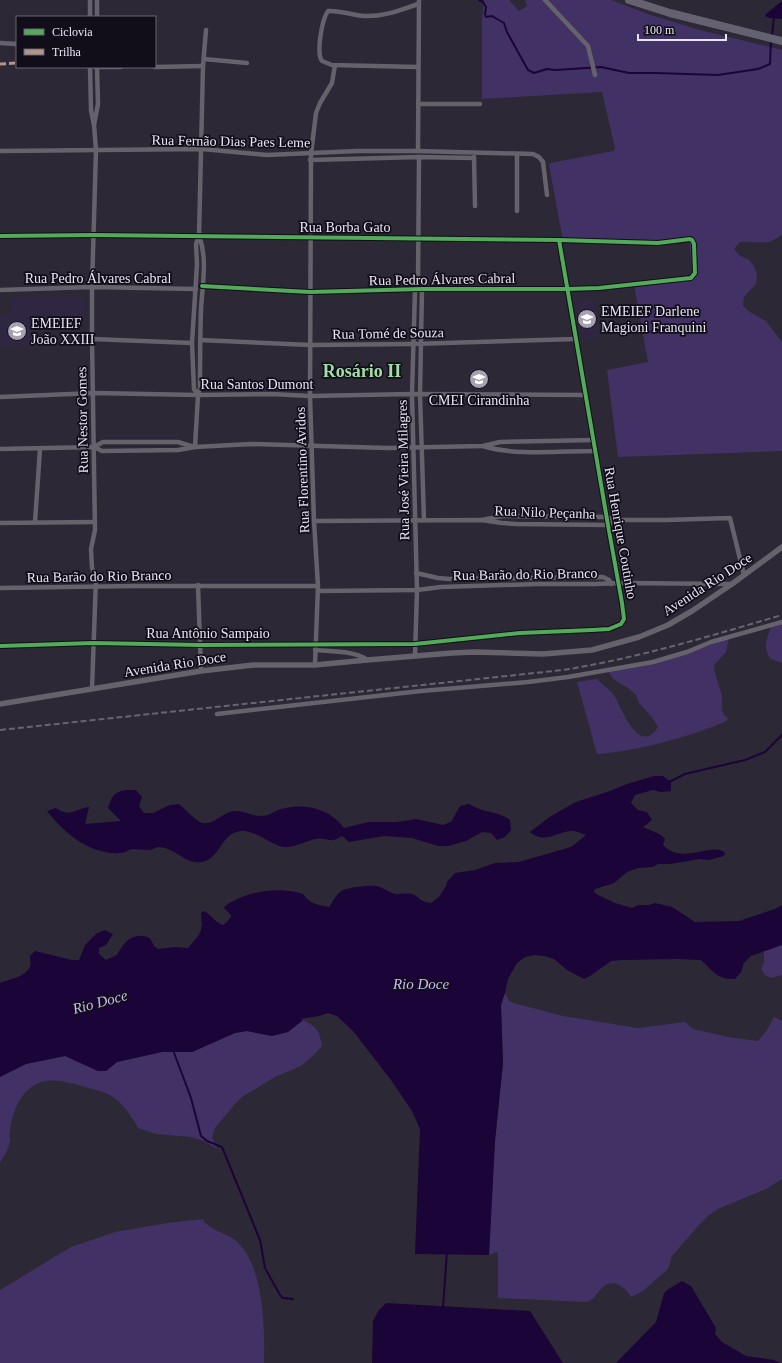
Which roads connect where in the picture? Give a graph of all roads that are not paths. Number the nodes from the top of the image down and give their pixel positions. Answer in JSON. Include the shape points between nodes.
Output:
{"nodes":[{"id":1,"x":90,"y":0,"type":"edge"},
{"id":2,"x":97,"y":0,"type":"edge"},
{"id":3,"x":545,"y":0,"type":"edge"},
{"id":4,"x":629,"y":0,"type":"edge"},
{"id":5,"x":418,"y":2,"type":"edge"},
{"id":6,"x":90,"y":16,"type":"edge"},
{"id":7,"x":97,"y":16,"type":"edge"},
{"id":8,"x":206,"y":30,"type":"dead end"},
{"id":9,"x":782,"y":40,"type":"edge"},
{"id":10,"x":0,"y":43,"type":"edge"},
{"id":11,"x":16,"y":44,"type":"edge"},
{"id":12,"x":204,"y":58,"type":"junction"},
{"id":13,"x":247,"y":63,"type":"dead end"},
{"id":14,"x":335,"y":65,"type":"junction"},
{"id":15,"x":203,"y":66,"type":"junction"},
{"id":16,"x":156,"y":67,"type":"edge"},
{"id":17,"x":418,"y":67,"type":"junction"},
{"id":18,"x":90,"y":68,"type":"edge"},
{"id":19,"x":97,"y":68,"type":"edge"},
{"id":20,"x":596,"y":75,"type":"dead end"},
{"id":21,"x":418,"y":104,"type":"junction"},
{"id":22,"x":480,"y":104,"type":"dead end"},
{"id":23,"x":94,"y":125,"type":"junction"},
{"id":24,"x":202,"y":149,"type":"junction"},
{"id":25,"x":96,"y":150,"type":"junction"},
{"id":26,"x":418,"y":150,"type":"junction"},
{"id":27,"x":0,"y":151,"type":"edge"},
{"id":28,"x":311,"y":154,"type":"junction"},
{"id":29,"x":517,"y":154,"type":"junction"},
{"id":30,"x":474,"y":156,"type":"junction"},
{"id":31,"x":419,"y":157,"type":"junction"},
{"id":32,"x":310,"y":160,"type":"junction"},
{"id":33,"x":547,"y":195,"type":"dead end"},
{"id":34,"x":475,"y":206,"type":"dead end"},
{"id":35,"x":517,"y":211,"type":"dead end"},
{"id":36,"x":93,"y":235,"type":"junction"},
{"id":37,"x":0,"y":236,"type":"edge"},
{"id":38,"x":199,"y":236,"type":"junction"},
{"id":39,"x":310,"y":238,"type":"junction"},
{"id":40,"x":418,"y":238,"type":"junction"},
{"id":41,"x":559,"y":240,"type":"junction"},
{"id":42,"x":682,"y":280,"type":"joint"},
{"id":43,"x":418,"y":284,"type":"junction"},
{"id":44,"x":202,"y":286,"type":"junction"},
{"id":45,"x":92,"y":287,"type":"junction"},
{"id":46,"x":196,"y":289,"type":"junction"},
{"id":47,"x":422,"y":289,"type":"junction"},
{"id":48,"x":567,"y":289,"type":"junction"},
{"id":49,"x":0,"y":290,"type":"edge"},
{"id":50,"x":415,"y":290,"type":"junction"},
{"id":51,"x":310,"y":292,"type":"junction"},
{"id":52,"x":92,"y":339,"type":"junction"},
{"id":53,"x":576,"y":339,"type":"junction"},
{"id":54,"x":200,"y":340,"type":"junction"},
{"id":55,"x":192,"y":343,"type":"junction"},
{"id":56,"x":412,"y":344,"type":"junction"},
{"id":57,"x":421,"y":344,"type":"junction"},
{"id":58,"x":310,"y":345,"type":"junction"},
{"id":59,"x":94,"y":393,"type":"junction"},
{"id":60,"x":412,"y":394,"type":"junction"},
{"id":61,"x":420,"y":394,"type":"junction"},
{"id":62,"x":198,"y":395,"type":"junction"},
{"id":63,"x":586,"y":395,"type":"junction"},
{"id":64,"x":310,"y":396,"type":"junction"},
{"id":65,"x":0,"y":397,"type":"edge"},
{"id":66,"x":594,"y":440,"type":"junction"},
{"id":67,"x":312,"y":446,"type":"junction"},
{"id":68,"x":483,"y":446,"type":"junction"},
{"id":69,"x":94,"y":447,"type":"junction"},
{"id":70,"x":195,"y":447,"type":"junction"},
{"id":71,"x":422,"y":447,"type":"junction"},
{"id":72,"x":414,"y":448,"type":"junction"},
{"id":73,"x":0,"y":449,"type":"edge"},
{"id":74,"x":40,"y":449,"type":"junction"},
{"id":75,"x":595,"y":451,"type":"junction"},
{"id":76,"x":607,"y":517,"type":"junction"},
{"id":77,"x":414,"y":520,"type":"junction"},
{"id":78,"x":424,"y":520,"type":"junction"},
{"id":79,"x":482,"y":520,"type":"junction"},
{"id":80,"x":615,"y":520,"type":"junction"},
{"id":81,"x":314,"y":521,"type":"junction"},
{"id":82,"x":35,"y":522,"type":"junction"},
{"id":83,"x":95,"y":522,"type":"junction"},
{"id":84,"x":0,"y":523,"type":"edge"},
{"id":85,"x":608,"y":525,"type":"junction"},
{"id":86,"x":782,"y":547,"type":"edge"},
{"id":87,"x":416,"y":573,"type":"junction"},
{"id":88,"x":744,"y":575,"type":"junction"},
{"id":89,"x":619,"y":582,"type":"junction"},
{"id":90,"x":611,"y":584,"type":"junction"},
{"id":91,"x":732,"y":584,"type":"junction"},
{"id":92,"x":198,"y":585,"type":"junction"},
{"id":93,"x":318,"y":586,"type":"junction"},
{"id":94,"x":95,"y":587,"type":"junction"},
{"id":95,"x":0,"y":588,"type":"edge"},
{"id":96,"x":417,"y":590,"type":"junction"},
{"id":97,"x":318,"y":591,"type":"junction"},
{"id":98,"x":782,"y":622,"type":"edge"},
{"id":99,"x":93,"y":643,"type":"junction"},
{"id":100,"x":315,"y":644,"type":"junction"},
{"id":101,"x":415,"y":644,"type":"junction"},
{"id":102,"x":200,"y":645,"type":"junction"},
{"id":103,"x":0,"y":646,"type":"edge"},
{"id":104,"x":315,"y":650,"type":"junction"},
{"id":105,"x":415,"y":656,"type":"junction"},
{"id":106,"x":368,"y":660,"type":"junction"},
{"id":107,"x":315,"y":665,"type":"junction"},
{"id":108,"x":201,"y":671,"type":"junction"},
{"id":109,"x":92,"y":689,"type":"junction"},
{"id":110,"x":0,"y":704,"type":"edge"},
{"id":111,"x":217,"y":714,"type":"dead end"}],
"edges":[{"from":1,"to":6,"type":"street"},
{"from":2,"to":7,"type":"street"},
{"from":3,"to":20,"type":"street","via":[[588,46]]},
{"from":4,"to":9,"type":"highway","via":[[670,13]]},
{"from":5,"to":14,"type":"street","via":[[379,16],[328,11],[321,33],[319,54],[322,61]]},
{"from":5,"to":17,"type":"street"},
{"from":8,"to":12,"type":"street"},
{"from":10,"to":11,"type":"street"},
{"from":12,"to":13,"type":"street"},
{"from":12,"to":15,"type":"street"},
{"from":14,"to":17,"type":"street"},
{"from":14,"to":28,"type":"street","name":"Rua Florentino Avidos","via":[[332,83],[316,113]]},
{"from":15,"to":16,"type":"street"},
{"from":15,"to":24,"type":"street"},
{"from":17,"to":21,"type":"street"},
{"from":18,"to":23,"type":"street","name":"Rua Nestor Gomes"},
{"from":19,"to":23,"type":"street","name":"Rua Nestor Gomes","via":[[98,113]]},
{"from":21,"to":22,"type":"street"},
{"from":21,"to":26,"type":"street"},
{"from":23,"to":25,"type":"street","name":"Rua Nestor Gomes"},
{"from":24,"to":25,"type":"street","name":"Rua Fernão Dias Paes Leme"},
{"from":24,"to":28,"type":"street","name":"Rua Fernão Dias Paes Leme","via":[[268,155]]},
{"from":24,"to":38,"type":"street"},
{"from":25,"to":27,"type":"street","name":"Rua Fernão Dias Paes Leme"},
{"from":25,"to":36,"type":"street","name":"Rua Nestor Gomes"},
{"from":26,"to":28,"type":"street","name":"Rua Fernão Dias Paes Leme"},
{"from":26,"to":30,"type":"street","name":"Rua Fernão Dias Paes Leme"},
{"from":28,"to":32,"type":"street","name":"Rua Florentino Avidos"},
{"from":29,"to":30,"type":"street","name":"Rua Fernão Dias Paes Leme"},
{"from":29,"to":33,"type":"street","name":"Rua Fernão Dias Paes Leme","via":[[539,156],[543,162]]},
{"from":29,"to":35,"type":"street"},
{"from":30,"to":31,"type":"street"},
{"from":30,"to":34,"type":"street"},
{"from":31,"to":32,"type":"street"},
{"from":31,"to":40,"type":"street","name":"Rua José Vieira Milagres"},
{"from":32,"to":39,"type":"street","name":"Rua Florentino Avidos"},
{"from":36,"to":37,"type":"street","name":"Rua Borba Gato"},
{"from":36,"to":38,"type":"street","name":"Rua Borba Gato"},
{"from":36,"to":45,"type":"street","name":"Rua Nestor Gomes"},
{"from":38,"to":39,"type":"street","name":"Rua Borba Gato"},
{"from":38,"to":44,"type":"street","via":[[204,263]]},
{"from":38,"to":46,"type":"street","via":[[196,244]]},
{"from":39,"to":40,"type":"street","name":"Rua Borba Gato"},
{"from":39,"to":51,"type":"street","name":"Rua Florentino Avidos"},
{"from":40,"to":41,"type":"street","name":"Rua Borba Gato"},
{"from":40,"to":43,"type":"street","name":"Rua José Vieira Milagres"},
{"from":41,"to":42,"type":"street","name":"Rua Borba Gato","via":[[658,243],[690,239],[694,244],[695,273],[691,278]]},
{"from":41,"to":48,"type":"street","name":"Rua Henrique Coutinho"},
{"from":42,"to":48,"type":"street","name":"Rua Pedro Álvares Cabral"},
{"from":43,"to":47,"type":"street"},
{"from":43,"to":50,"type":"street","name":"Rua José Vieira Milagres"},
{"from":44,"to":51,"type":"street","name":"Rua Pedro Álvares Cabral"},
{"from":44,"to":54,"type":"street"},
{"from":45,"to":46,"type":"street","name":"Rua Pedro Álvares Cabral"},
{"from":45,"to":49,"type":"street","name":"Rua Pedro Álvares Cabral"},
{"from":45,"to":52,"type":"street","name":"Rua Nestor Gomes"},
{"from":46,"to":55,"type":"street"},
{"from":47,"to":48,"type":"street","name":"Rua Pedro Álvares Cabral"},
{"from":47,"to":50,"type":"street","name":"Rua Pedro Álvares Cabral"},
{"from":47,"to":57,"type":"street"},
{"from":48,"to":53,"type":"street","name":"Rua Henrique Coutinho"},
{"from":50,"to":51,"type":"street","name":"Rua Pedro Álvares Cabral"},
{"from":50,"to":56,"type":"street","name":"Rua José Vieira Milagres"},
{"from":51,"to":58,"type":"street","name":"Rua Florentino Avidos"},
{"from":52,"to":55,"type":"street"},
{"from":52,"to":59,"type":"street","name":"Rua Nestor Gomes"},
{"from":53,"to":57,"type":"street","name":"Rua Tomé de Souza"},
{"from":53,"to":63,"type":"street","name":"Rua Henrique Coutinho"},
{"from":54,"to":58,"type":"street","name":"Rua Tomé de Souza"},
{"from":54,"to":62,"type":"street"},
{"from":55,"to":62,"type":"street","via":[[194,389]]},
{"from":56,"to":57,"type":"street","name":"Rua Tomé de Souza"},
{"from":56,"to":58,"type":"street","name":"Rua Tomé de Souza"},
{"from":56,"to":60,"type":"street","name":"Rua José Vieira Milagres"},
{"from":57,"to":61,"type":"street"},
{"from":58,"to":64,"type":"street","name":"Rua Florentino Avidos"},
{"from":59,"to":62,"type":"street","name":"Rua Santos Dumont"},
{"from":59,"to":65,"type":"street","name":"Rua Santos Dumont"},
{"from":59,"to":69,"type":"street","name":"Rua Nestor Gomes"},
{"from":60,"to":61,"type":"street","name":"Rua Santos Dumont"},
{"from":60,"to":64,"type":"street","name":"Rua Santos Dumont"},
{"from":60,"to":72,"type":"street","name":"Rua José Vieira Milagres"},
{"from":61,"to":63,"type":"street","name":"Rua Santos Dumont"},
{"from":61,"to":71,"type":"street"},
{"from":62,"to":64,"type":"street","name":"Rua Santos Dumont"},
{"from":62,"to":70,"type":"street"},
{"from":63,"to":66,"type":"street","name":"Rua Henrique Coutinho"},
{"from":64,"to":67,"type":"street","name":"Rua Florentino Avidos"},
{"from":66,"to":68,"type":"street","via":[[500,442]]},
{"from":66,"to":75,"type":"street","name":"Rua Henrique Coutinho"},
{"from":67,"to":70,"type":"street","via":[[252,444]]},
{"from":67,"to":72,"type":"street"},
{"from":67,"to":81,"type":"street","name":"Rua Florentino Avidos"},
{"from":68,"to":71,"type":"street"},
{"from":68,"to":75,"type":"street","via":[[514,451]]},
{"from":69,"to":70,"type":"street","via":[[102,451],[178,450]]},
{"from":69,"to":70,"type":"street","via":[[103,442],[178,442]]},
{"from":69,"to":74,"type":"street"},
{"from":69,"to":83,"type":"street","name":"Rua Nestor Gomes"},
{"from":71,"to":72,"type":"street"},
{"from":71,"to":78,"type":"street"},
{"from":72,"to":77,"type":"street","name":"Rua José Vieira Milagres"},
{"from":73,"to":74,"type":"street"},
{"from":74,"to":82,"type":"street"},
{"from":75,"to":76,"type":"street","name":"Rua Henrique Coutinho"},
{"from":76,"to":79,"type":"street","name":"Rua Nilo Peçanha","via":[[502,516]]},
{"from":76,"to":80,"type":"street"},
{"from":76,"to":85,"type":"street","name":"Rua Henrique Coutinho"},
{"from":77,"to":78,"type":"street","name":"Rua Nilo Peçanha"},
{"from":77,"to":81,"type":"street","name":"Rua Nilo Peçanha"},
{"from":77,"to":87,"type":"street","name":"Rua José Vieira Milagres"},
{"from":78,"to":79,"type":"street","name":"Rua Nilo Peçanha"},
{"from":79,"to":85,"type":"street","name":"Rua Nilo Peçanha","via":[[516,524]]},
{"from":80,"to":85,"type":"street"},
{"from":80,"to":88,"type":"street","via":[[730,518]]},
{"from":81,"to":93,"type":"street","name":"Rua Florentino Avidos"},
{"from":82,"to":83,"type":"street"},
{"from":82,"to":84,"type":"street"},
{"from":83,"to":94,"type":"street","name":"Rua Nestor Gomes","via":[[92,568],[96,578]]},
{"from":85,"to":89,"type":"street","name":"Rua Henrique Coutinho"},
{"from":86,"to":88,"type":"street","name":"Avenida Rio Doce"},
{"from":87,"to":90,"type":"street","via":[[450,579],[603,577]]},
{"from":87,"to":96,"type":"street","name":"Rua José Vieira Milagres"},
{"from":88,"to":91,"type":"street","name":"Avenida Rio Doce"},
{"from":89,"to":90,"type":"street","name":"Rua Barão do Rio Branco"},
{"from":89,"to":91,"type":"street","name":"Rua Barão do Rio Branco"},
{"from":89,"to":101,"type":"street","name":"Rua Henrique Coutinho","via":[[624,619],[621,624],[614,627]]},
{"from":90,"to":96,"type":"street","name":"Rua Barão do Rio Branco","via":[[538,584]]},
{"from":91,"to":105,"type":"street","name":"Avenida Rio Doce","via":[[668,625],[639,637],[599,648],[543,654],[474,652]]},
{"from":92,"to":93,"type":"street","name":"Rua Barão do Rio Branco"},
{"from":92,"to":94,"type":"street","name":"Rua Barão do Rio Branco"},
{"from":92,"to":102,"type":"street"},
{"from":93,"to":97,"type":"street","name":"Rua Florentino Avidos"},
{"from":94,"to":95,"type":"street","name":"Rua Barão do Rio Branco"},
{"from":94,"to":99,"type":"street","name":"Rua Nestor Gomes"},
{"from":96,"to":97,"type":"street","name":"Rua Barão do Rio Branco"},
{"from":96,"to":101,"type":"street","name":"Rua José Vieira Milagres"},
{"from":97,"to":100,"type":"street","name":"Rua Florentino Avidos"},
{"from":98,"to":111,"type":"street","via":[[653,662],[568,676]]},
{"from":99,"to":102,"type":"street","name":"Rua Antônio Sampaio"},
{"from":99,"to":103,"type":"street","name":"Rua Antônio Sampaio"},
{"from":99,"to":109,"type":"street","name":"Rua Nestor Gomes"},
{"from":100,"to":101,"type":"street","name":"Rua Antônio Sampaio"},
{"from":100,"to":102,"type":"street","name":"Rua Antônio Sampaio"},
{"from":100,"to":104,"type":"street","name":"Rua Florentino Avidos"},
{"from":101,"to":105,"type":"street","name":"Rua José Vieira Milagres"},
{"from":102,"to":108,"type":"street"},
{"from":104,"to":106,"type":"street","via":[[352,654]]},
{"from":104,"to":107,"type":"street","name":"Rua Florentino Avidos"},
{"from":105,"to":106,"type":"street","name":"Avenida Rio Doce"},
{"from":106,"to":107,"type":"street","name":"Avenida Rio Doce"},
{"from":107,"to":108,"type":"street","name":"Avenida Rio Doce","via":[[253,665]]},
{"from":108,"to":109,"type":"street","name":"Avenida Rio Doce"},
{"from":109,"to":110,"type":"street","name":"Avenida Rio Doce"}]}
